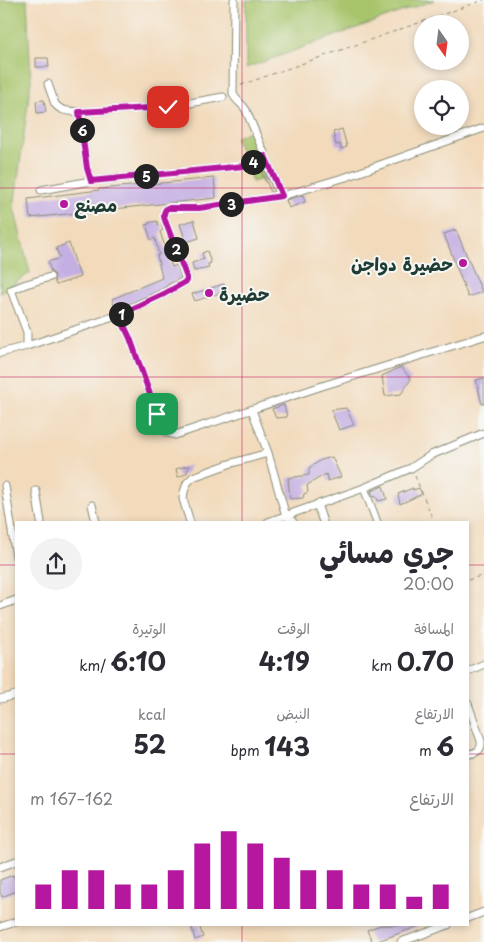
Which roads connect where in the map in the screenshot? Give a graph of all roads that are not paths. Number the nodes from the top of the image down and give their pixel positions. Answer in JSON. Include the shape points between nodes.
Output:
{"nodes":[{"id":1,"x":234,"y":0,"type":"edge"},
{"id":2,"x":48,"y":84,"type":"dead end"},
{"id":3,"x":223,"y":97,"type":"dead end"},
{"id":4,"x":79,"y":112,"type":"junction"},
{"id":5,"x":484,"y":128,"type":"edge"},
{"id":6,"x":265,"y":156,"type":"junction"},
{"id":7,"x":91,"y":181,"type":"junction"},
{"id":8,"x":41,"y":190,"type":"dead end"},
{"id":9,"x":282,"y":196,"type":"junction"},
{"id":10,"x":50,"y":277,"type":"dead end"},
{"id":11,"x":119,"y":315,"type":"junction"},
{"id":12,"x":484,"y":336,"type":"edge"},
{"id":13,"x":27,"y":346,"type":"junction"},
{"id":14,"x":0,"y":353,"type":"edge"},
{"id":15,"x":252,"y":410,"type":"junction"},
{"id":16,"x":484,"y":433,"type":"edge"},
{"id":17,"x":268,"y":453,"type":"junction"},
{"id":18,"x":5,"y":486,"type":"dead end"},
{"id":19,"x":364,"y":488,"type":"junction"},
{"id":20,"x":36,"y":491,"type":"dead end"},
{"id":21,"x":317,"y":504,"type":"junction"},
{"id":22,"x":92,"y":505,"type":"dead end"},
{"id":23,"x":286,"y":516,"type":"junction"},
{"id":24,"x":41,"y":521,"type":"edge"},
{"id":25,"x":96,"y":521,"type":"edge"},
{"id":26,"x":190,"y":521,"type":"edge"},
{"id":27,"x":271,"y":521,"type":"edge"},
{"id":28,"x":292,"y":521,"type":"edge"},
{"id":29,"x":322,"y":521,"type":"edge"},
{"id":30,"x":376,"y":521,"type":"edge"},
{"id":31,"x":15,"y":551,"type":"edge"},
{"id":32,"x":15,"y":600,"type":"edge"},
{"id":33,"x":0,"y":606,"type":"edge"},
{"id":34,"x":484,"y":664,"type":"edge"},
{"id":35,"x":469,"y":671,"type":"edge"},
{"id":36,"x":15,"y":695,"type":"edge"},
{"id":37,"x":0,"y":699,"type":"edge"},
{"id":38,"x":469,"y":707,"type":"edge"},
{"id":39,"x":469,"y":754,"type":"edge"},
{"id":40,"x":15,"y":860,"type":"edge"},
{"id":41,"x":0,"y":867,"type":"edge"},
{"id":42,"x":484,"y":912,"type":"edge"},
{"id":43,"x":469,"y":918,"type":"edge"},
{"id":44,"x":15,"y":922,"type":"edge"},
{"id":45,"x":445,"y":926,"type":"edge"},
{"id":46,"x":0,"y":927,"type":"edge"},
{"id":47,"x":401,"y":942,"type":"edge"}],
"edges":[{"from":1,"to":6,"type":"street","via":[[235,99],[246,110]]},
{"from":2,"to":4,"type":"street","via":[[57,107]]},
{"from":3,"to":4,"type":"street","via":[[178,106]]},
{"from":4,"to":7,"type":"street"},
{"from":5,"to":9,"type":"street"},
{"from":6,"to":7,"type":"street","via":[[244,166]]},
{"from":6,"to":9,"type":"street"},
{"from":7,"to":8,"type":"street"},
{"from":9,"to":11,"type":"street","via":[[199,208],[167,208],[164,211],[166,223],[187,281]]},
{"from":10,"to":13,"type":"street","via":[[11,290],[27,332]]},
{"from":11,"to":13,"type":"street"},
{"from":11,"to":15,"type":"street","via":[[157,414],[168,433],[180,433]]},
{"from":12,"to":15,"type":"street"},
{"from":13,"to":14,"type":"street"},
{"from":15,"to":17,"type":"street"},
{"from":16,"to":19,"type":"street"},
{"from":17,"to":23,"type":"street"},
{"from":17,"to":26,"type":"street","via":[[193,477],[187,483],[183,499]]},
{"from":18,"to":31,"type":"street"},
{"from":19,"to":21,"type":"street"},
{"from":19,"to":30,"type":"street"},
{"from":20,"to":24,"type":"street"},
{"from":21,"to":23,"type":"street"},
{"from":21,"to":29,"type":"street"},
{"from":22,"to":25,"type":"street"},
{"from":23,"to":27,"type":"street"},
{"from":23,"to":28,"type":"street"},
{"from":32,"to":33,"type":"street"},
{"from":34,"to":35,"type":"street"},
{"from":36,"to":37,"type":"street"},
{"from":38,"to":39,"type":"street","via":[[482,746],[476,753]]},
{"from":40,"to":41,"type":"street"},
{"from":42,"to":43,"type":"street"},
{"from":44,"to":46,"type":"street"},
{"from":45,"to":47,"type":"street"}]}
